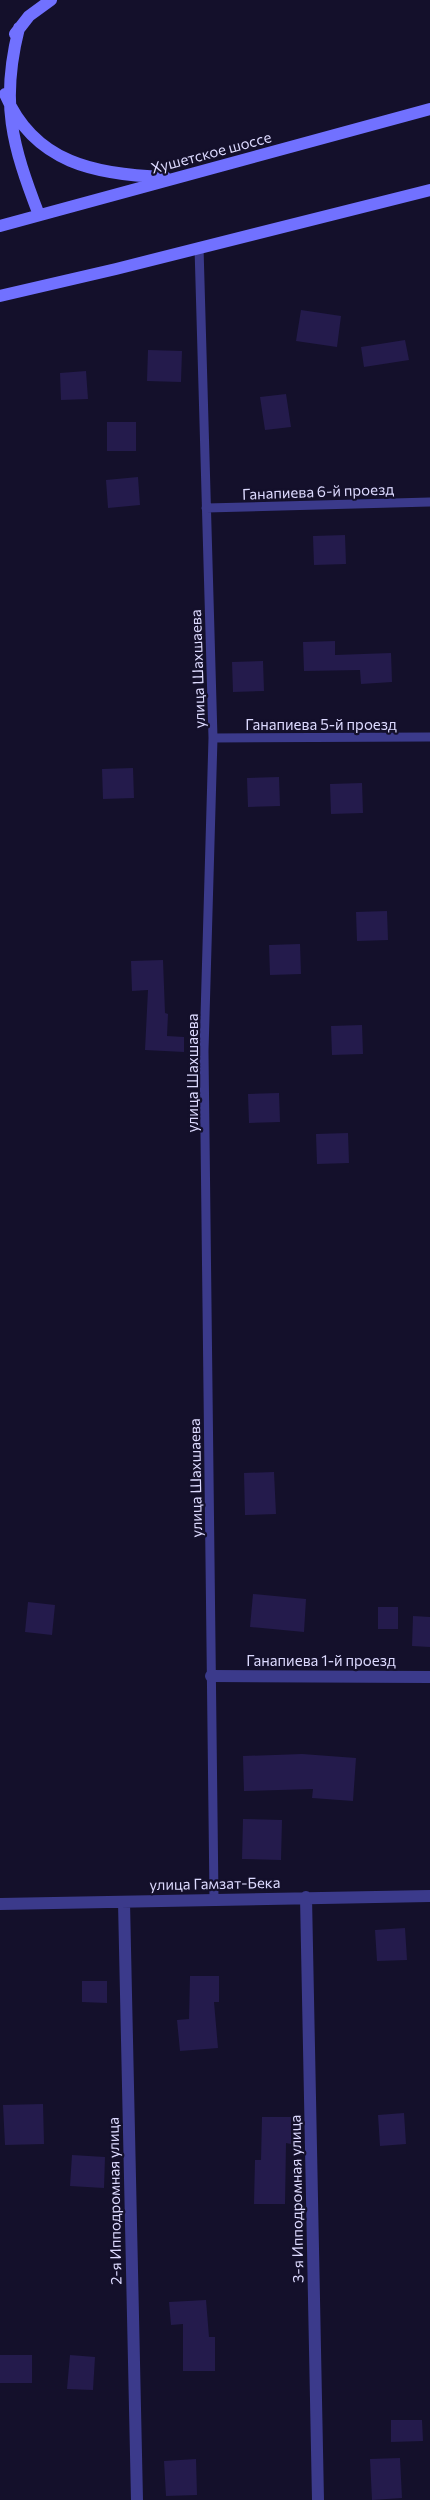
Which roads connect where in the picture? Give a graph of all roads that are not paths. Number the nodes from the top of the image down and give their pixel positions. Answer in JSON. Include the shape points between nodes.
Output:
{"nodes":[{"id":1,"x":51,"y":0,"type":"edge"},
{"id":2,"x":19,"y":28,"type":"junction"},
{"id":3,"x":0,"y":60,"type":"edge"},
{"id":4,"x":5,"y":94,"type":"junction"},
{"id":5,"x":430,"y":109,"type":"edge"},
{"id":6,"x":177,"y":177,"type":"junction"},
{"id":7,"x":430,"y":190,"type":"edge"},
{"id":8,"x":39,"y":215,"type":"junction"},
{"id":9,"x":0,"y":226,"type":"edge"},
{"id":10,"x":199,"y":247,"type":"junction"},
{"id":11,"x":0,"y":296,"type":"edge"},
{"id":12,"x":430,"y":502,"type":"edge"},
{"id":13,"x":206,"y":508,"type":"junction"},
{"id":14,"x":430,"y":737,"type":"edge"},
{"id":15,"x":213,"y":738,"type":"junction"},
{"id":16,"x":211,"y":1676,"type":"junction"},
{"id":17,"x":430,"y":1677,"type":"edge"},
{"id":18,"x":430,"y":1896,"type":"edge"},
{"id":19,"x":306,"y":1898,"type":"junction"},
{"id":20,"x":214,"y":1899,"type":"junction"},
{"id":21,"x":124,"y":1902,"type":"junction"},
{"id":22,"x":0,"y":1904,"type":"edge"},
{"id":23,"x":137,"y":2500,"type":"edge"},
{"id":24,"x":318,"y":2500,"type":"edge"}],
"edges":[{"from":1,"to":2,"type":"main road"},
{"from":2,"to":3,"type":"main road"},
{"from":2,"to":4,"type":"main road","via":[[10,53]]},
{"from":4,"to":6,"type":"main road","via":[[14,114],[26,129],[60,155],[109,173]]},
{"from":4,"to":8,"type":"main road","via":[[12,144]]},
{"from":5,"to":6,"type":"main road","name":"Хушетское шоссе"},
{"from":6,"to":8,"type":"main road","name":"Хушетское шоссе"},
{"from":7,"to":10,"type":"main road"},
{"from":8,"to":9,"type":"main road","name":"Хушетское шоссе"},
{"from":10,"to":11,"type":"main road"},
{"from":10,"to":13,"type":"lane","name":"улица Шахшаева"},
{"from":12,"to":13,"type":"lane","name":"Ганапиева 6-й проезд"},
{"from":13,"to":15,"type":"lane","name":"улица Шахшаева"},
{"from":14,"to":15,"type":"lane","name":"Ганапиева 5-й проезд"},
{"from":15,"to":16,"type":"lane","name":"улица Шахшаева","via":[[204,1051]]},
{"from":16,"to":17,"type":"street","name":"Ганапиева 1-й проезд"},
{"from":16,"to":20,"type":"lane","name":"улица Шахшаева"},
{"from":18,"to":19,"type":"street","name":"улица Гамзат-Бека"},
{"from":19,"to":20,"type":"street","name":"улица Гамзат-Бека"},
{"from":19,"to":24,"type":"street","name":"3-я Ипподромная улица"},
{"from":20,"to":21,"type":"street","name":"улица Гамзат-Бека"},
{"from":21,"to":22,"type":"street","name":"улица Гамзат-Бека"},
{"from":21,"to":23,"type":"street","name":"2-я Ипподромная улица"}]}
